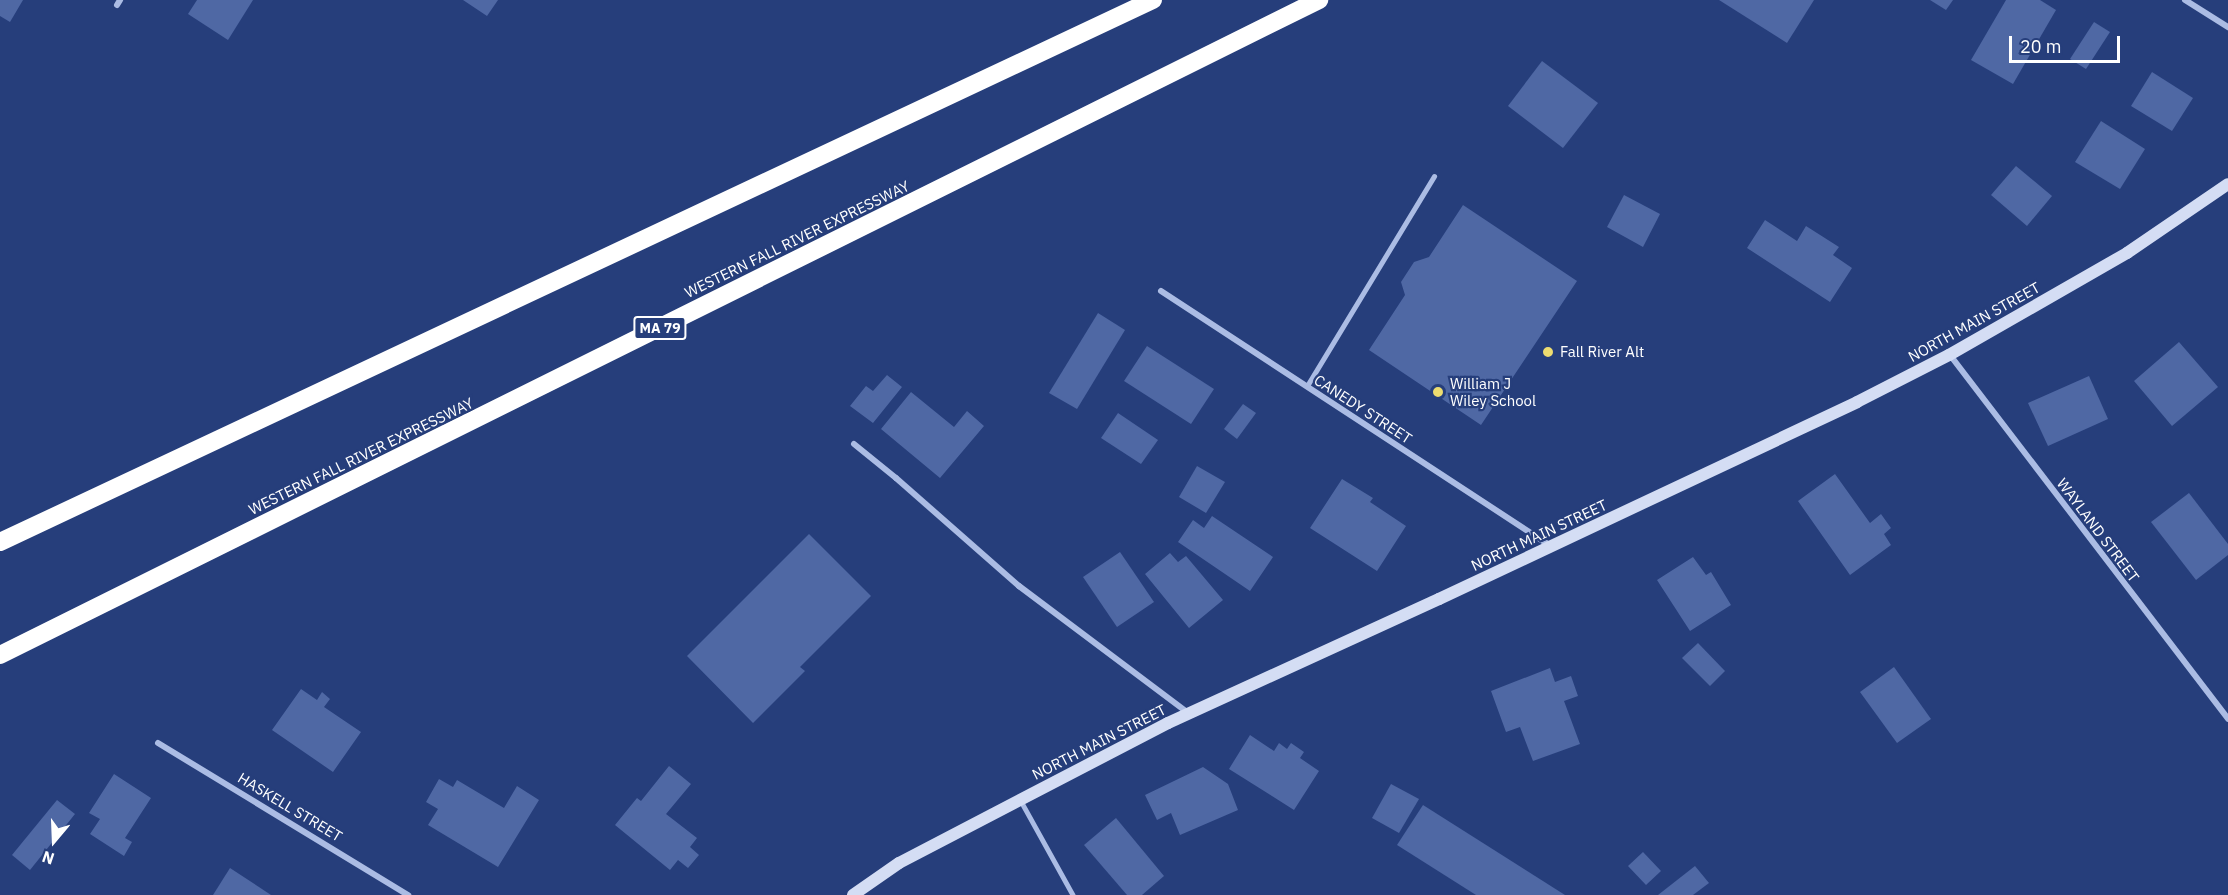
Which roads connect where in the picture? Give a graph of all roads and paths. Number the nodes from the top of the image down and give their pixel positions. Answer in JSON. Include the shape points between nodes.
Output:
{"nodes":[{"id":1,"x":1154,"y":0,"type":"edge"},
{"id":2,"x":1319,"y":0,"type":"edge"},
{"id":3,"x":2185,"y":0,"type":"edge"},
{"id":4,"x":2228,"y":27,"type":"edge"},
{"id":5,"x":1434,"y":176,"type":"dead end"},
{"id":6,"x":2228,"y":184,"type":"edge"},
{"id":7,"x":1161,"y":291,"type":"dead end"},
{"id":8,"x":1950,"y":355,"type":"junction"},
{"id":9,"x":1306,"y":386,"type":"junction"},
{"id":10,"x":854,"y":444,"type":"dead end"},
{"id":11,"x":0,"y":542,"type":"edge"},
{"id":12,"x":1550,"y":547,"type":"junction"},
{"id":13,"x":0,"y":655,"type":"edge"},
{"id":14,"x":1188,"y":713,"type":"junction"},
{"id":15,"x":2228,"y":719,"type":"edge"},
{"id":16,"x":158,"y":742,"type":"dead end"},
{"id":17,"x":1020,"y":799,"type":"junction"},
{"id":18,"x":408,"y":895,"type":"edge"},
{"id":19,"x":853,"y":895,"type":"edge"},
{"id":20,"x":1073,"y":895,"type":"edge"}],
"edges":[{"from":1,"to":11,"type":"highway"},
{"from":2,"to":13,"type":"highway","name":"WESTERN FALL RIVER EXPRESSWAY","number":"MA 79"},
{"from":3,"to":4,"type":"street"},
{"from":5,"to":9,"type":"lane"},
{"from":6,"to":8,"type":"main road","name":"NORTH MAIN STREET","via":[[2127,253]]},
{"from":7,"to":9,"type":"street","name":"CANEDY STREET"},
{"from":8,"to":12,"type":"main road","name":"NORTH MAIN STREET"},
{"from":8,"to":15,"type":"street","name":"WAYLAND STREET"},
{"from":9,"to":12,"type":"street","name":"CANEDY STREET"},
{"from":10,"to":14,"type":"street","via":[[1019,586]]},
{"from":12,"to":14,"type":"main road","name":"NORTH MAIN STREET"},
{"from":14,"to":17,"type":"main road","name":"NORTH MAIN STREET"},
{"from":16,"to":18,"type":"street","name":"HASKELL STREET"},
{"from":17,"to":19,"type":"main road","name":"NORTH MAIN STREET","via":[[899,863]]},
{"from":17,"to":20,"type":"lane"}]}
